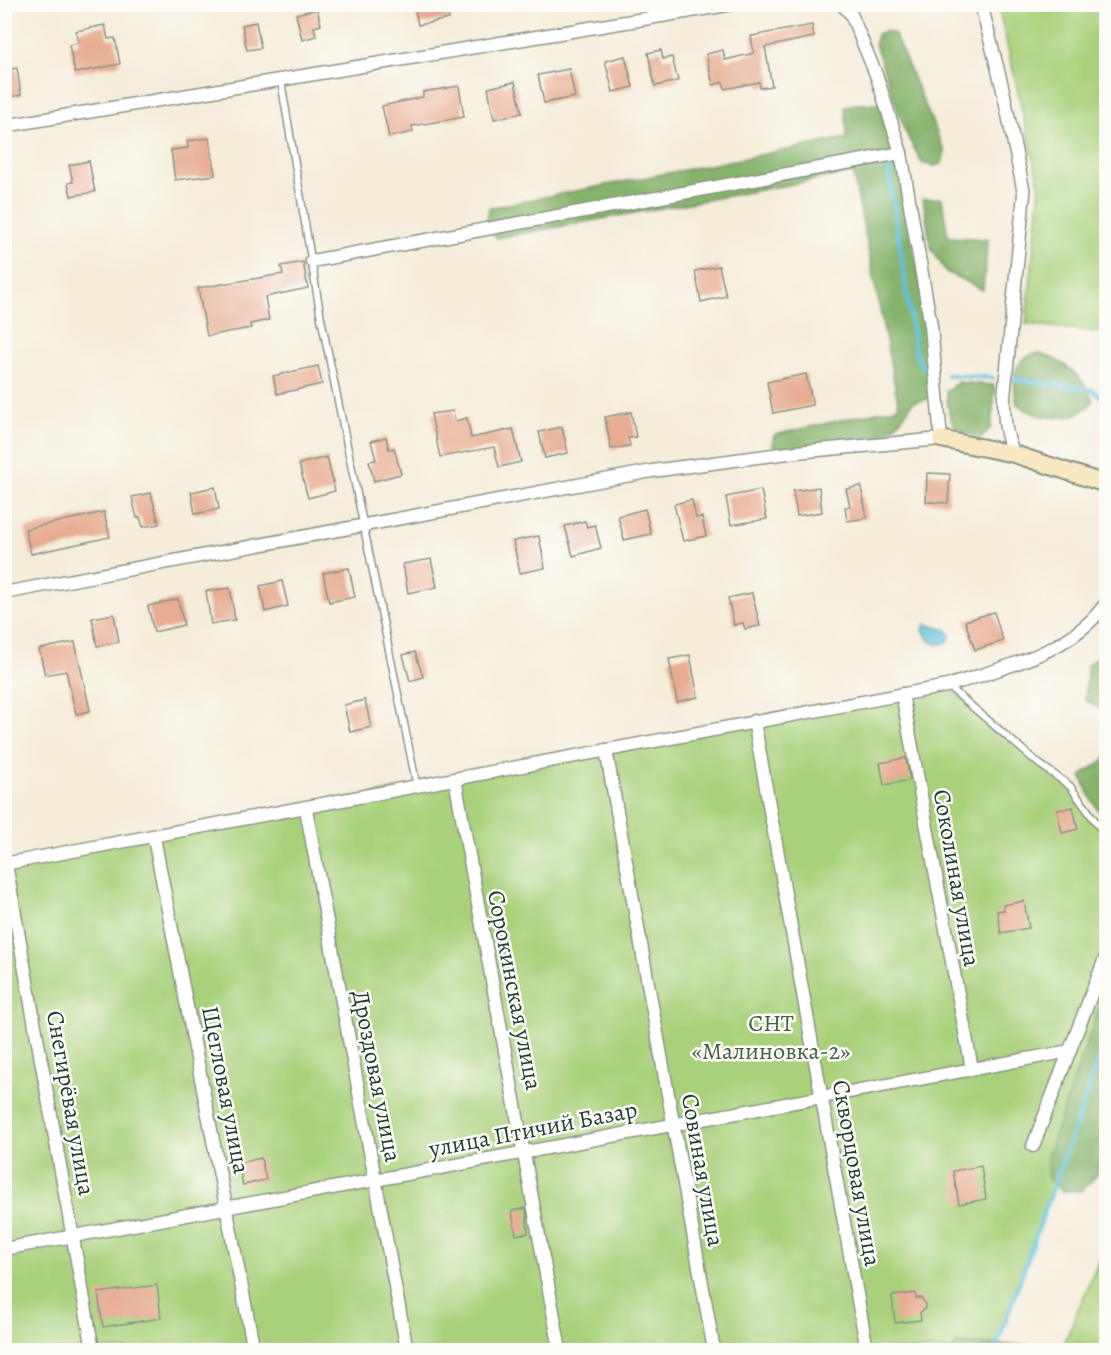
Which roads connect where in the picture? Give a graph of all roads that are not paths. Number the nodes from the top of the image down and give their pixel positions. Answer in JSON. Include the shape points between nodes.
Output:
{"nodes":[{"id":1,"x":733,"y":4,"type":"edge"},
{"id":2,"x":842,"y":4,"type":"edge"},
{"id":3,"x":981,"y":4,"type":"edge"},
{"id":4,"x":281,"y":81,"type":"junction"},
{"id":5,"x":4,"y":126,"type":"edge"},
{"id":6,"x":901,"y":153,"type":"junction"},
{"id":7,"x":312,"y":261,"type":"junction"},
{"id":8,"x":941,"y":440,"type":"junction"},
{"id":9,"x":1014,"y":454,"type":"junction"},
{"id":10,"x":1107,"y":484,"type":"edge"},
{"id":11,"x":365,"y":526,"type":"junction"},
{"id":12,"x":4,"y":593,"type":"edge"},
{"id":13,"x":1107,"y":603,"type":"edge"},
{"id":14,"x":947,"y":686,"type":"junction"},
{"id":15,"x":902,"y":694,"type":"junction"},
{"id":16,"x":754,"y":720,"type":"junction"},
{"id":17,"x":606,"y":750,"type":"junction"},
{"id":18,"x":455,"y":780,"type":"junction"},
{"id":19,"x":417,"y":787,"type":"junction"},
{"id":20,"x":306,"y":809,"type":"junction"},
{"id":21,"x":1107,"y":836,"type":"edge"},
{"id":22,"x":154,"y":837,"type":"junction"},
{"id":23,"x":5,"y":864,"type":"edge"},
{"id":24,"x":1107,"y":956,"type":"edge"},
{"id":25,"x":1070,"y":1051,"type":"junction"},
{"id":26,"x":972,"y":1069,"type":"junction"},
{"id":27,"x":822,"y":1097,"type":"junction"},
{"id":28,"x":673,"y":1125,"type":"junction"},
{"id":29,"x":1033,"y":1146,"type":"dead end"},
{"id":30,"x":524,"y":1152,"type":"junction"},
{"id":31,"x":375,"y":1180,"type":"junction"},
{"id":32,"x":228,"y":1208,"type":"junction"},
{"id":33,"x":74,"y":1236,"type":"junction"},
{"id":34,"x":4,"y":1249,"type":"edge"},
{"id":35,"x":93,"y":1350,"type":"edge"},
{"id":36,"x":254,"y":1350,"type":"edge"},
{"id":37,"x":407,"y":1350,"type":"edge"},
{"id":38,"x":560,"y":1350,"type":"edge"},
{"id":39,"x":714,"y":1350,"type":"edge"},
{"id":40,"x":867,"y":1350,"type":"edge"}],
"edges":[{"from":1,"to":4,"type":"street"},
{"from":2,"to":6,"type":"street","via":[[851,14],[878,77]]},
{"from":3,"to":9,"type":"street","via":[[1024,193],[1004,397],[1007,439]]},
{"from":4,"to":5,"type":"street"},
{"from":4,"to":7,"type":"lane"},
{"from":6,"to":7,"type":"street"},
{"from":6,"to":8,"type":"street","via":[[931,326]]},
{"from":7,"to":11,"type":"lane"},
{"from":8,"to":9,"type":"street"},
{"from":8,"to":11,"type":"street","via":[[796,452],[652,471]]},
{"from":9,"to":10,"type":"street"},
{"from":11,"to":12,"type":"street"},
{"from":11,"to":19,"type":"lane"},
{"from":13,"to":14,"type":"street","via":[[1060,643],[1018,663]]},
{"from":14,"to":15,"type":"street"},
{"from":14,"to":21,"type":"lane","via":[[1070,786]]},
{"from":15,"to":16,"type":"street"},
{"from":15,"to":26,"type":"street","name":"Соколиная улица"},
{"from":16,"to":17,"type":"street"},
{"from":16,"to":27,"type":"street","name":"Скворцовая улица"},
{"from":17,"to":18,"type":"street"},
{"from":17,"to":28,"type":"street","name":"Совиная улица"},
{"from":18,"to":19,"type":"street"},
{"from":18,"to":30,"type":"street","name":"Сорокинская улица"},
{"from":19,"to":20,"type":"street"},
{"from":20,"to":22,"type":"street"},
{"from":20,"to":31,"type":"street","name":"Дроздовая улица"},
{"from":22,"to":23,"type":"street"},
{"from":22,"to":32,"type":"street","name":"Щегловая улица"},
{"from":23,"to":33,"type":"street","name":"Снегирёвая улица"},
{"from":24,"to":25,"type":"street"},
{"from":25,"to":26,"type":"street","name":"улица Птичий Базар"},
{"from":25,"to":29,"type":"street"},
{"from":26,"to":27,"type":"street","name":"улица Птичий Базар"},
{"from":27,"to":28,"type":"street","name":"улица Птичий Базар"},
{"from":27,"to":40,"type":"street","name":"Скворцовая улица"},
{"from":28,"to":30,"type":"street","name":"улица Птичий Базар"},
{"from":28,"to":39,"type":"street","name":"Совиная улица"},
{"from":30,"to":31,"type":"street","name":"улица Птичий Базар"},
{"from":30,"to":38,"type":"street","name":"Сорокинская улица"},
{"from":31,"to":32,"type":"street","name":"улица Птичий Базар"},
{"from":31,"to":37,"type":"street","name":"Дроздовая улица"},
{"from":32,"to":33,"type":"street","name":"улица Птичий Базар"},
{"from":32,"to":36,"type":"street","name":"Щегловая улица"},
{"from":33,"to":34,"type":"street","name":"улица Птичий Базар"},
{"from":33,"to":35,"type":"street","name":"Снегирёвая улица"}]}
